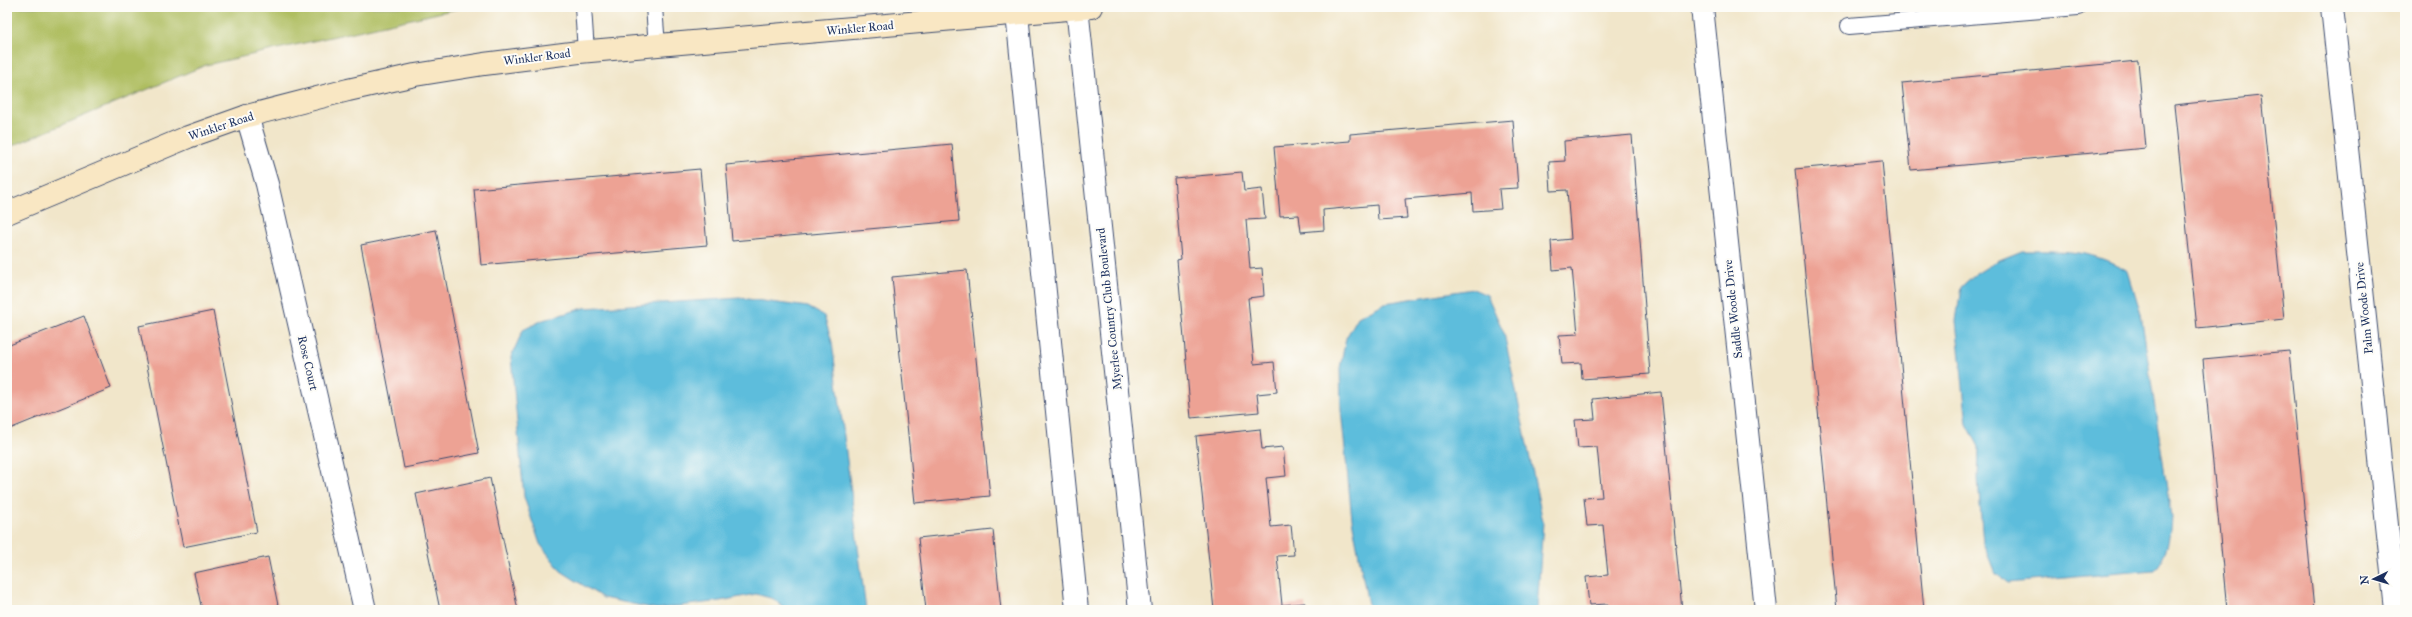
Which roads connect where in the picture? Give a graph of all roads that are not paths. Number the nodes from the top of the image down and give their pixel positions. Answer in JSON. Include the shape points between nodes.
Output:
{"nodes":[{"id":1,"x":583,"y":7,"type":"edge"},
{"id":2,"x":654,"y":7,"type":"edge"},
{"id":3,"x":1082,"y":7,"type":"edge"},
{"id":4,"x":1702,"y":7,"type":"edge"},
{"id":5,"x":2078,"y":7,"type":"edge"},
{"id":6,"x":2332,"y":7,"type":"edge"},
{"id":7,"x":1017,"y":14,"type":"junction"},
{"id":8,"x":1849,"y":26,"type":"dead end"},
{"id":9,"x":657,"y":46,"type":"junction"},
{"id":10,"x":586,"y":52,"type":"junction"},
{"id":11,"x":247,"y":116,"type":"junction"},
{"id":12,"x":7,"y":213,"type":"edge"},
{"id":13,"x":364,"y":610,"type":"edge"},
{"id":14,"x":1077,"y":610,"type":"edge"},
{"id":15,"x":1140,"y":610,"type":"edge"},
{"id":16,"x":1766,"y":610,"type":"edge"},
{"id":17,"x":2396,"y":610,"type":"edge"}],
"edges":[{"from":1,"to":10,"type":"lane"},
{"from":2,"to":9,"type":"lane"},
{"from":3,"to":7,"type":"street","name":"Winkler Road"},
{"from":3,"to":15,"type":"street","name":"Myerlee Country Club Boulevard"},
{"from":4,"to":16,"type":"street","name":"Saddle Woode Drive"},
{"from":5,"to":8,"type":"lane"},
{"from":6,"to":17,"type":"street","name":"Palm Woode Drive"},
{"from":7,"to":9,"type":"street","name":"Winkler Road"},
{"from":7,"to":14,"type":"street"},
{"from":9,"to":10,"type":"street","name":"Winkler Road"},
{"from":10,"to":11,"type":"street","name":"Winkler Road","via":[[415,75]]},
{"from":11,"to":12,"type":"street","name":"Winkler Road","via":[[188,136]]},
{"from":11,"to":13,"type":"street","name":"Rose Court","via":[[267,184]]}]}
